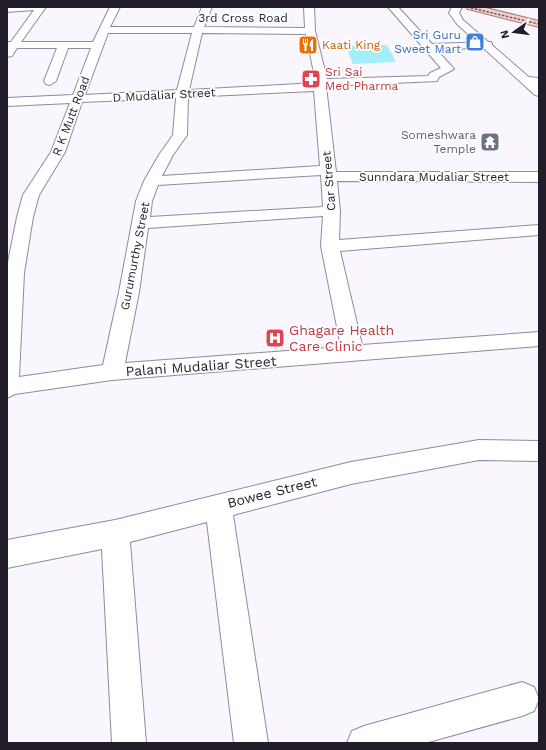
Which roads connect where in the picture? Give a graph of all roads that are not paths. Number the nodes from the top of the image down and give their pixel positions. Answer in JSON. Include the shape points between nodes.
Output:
{"nodes":[{"id":1,"x":40,"y":7,"type":"edge"},
{"id":2,"x":115,"y":7,"type":"edge"},
{"id":3,"x":208,"y":7,"type":"edge"},
{"id":4,"x":309,"y":7,"type":"edge"},
{"id":5,"x":393,"y":7,"type":"edge"},
{"id":6,"x":457,"y":7,"type":"edge"},
{"id":7,"x":471,"y":7,"type":"edge"},
{"id":8,"x":488,"y":7,"type":"edge"},
{"id":9,"x":7,"y":9,"type":"edge"},
{"id":10,"x":539,"y":19,"type":"edge"},
{"id":11,"x":539,"y":24,"type":"edge"},
{"id":12,"x":104,"y":30,"type":"junction"},
{"id":13,"x":198,"y":30,"type":"junction"},
{"id":14,"x":310,"y":31,"type":"junction"},
{"id":15,"x":487,"y":44,"type":"junction"},
{"id":16,"x":10,"y":45,"type":"edge"},
{"id":17,"x":64,"y":45,"type":"junction"},
{"id":18,"x":97,"y":45,"type":"junction"},
{"id":19,"x":429,"y":47,"type":"junction"},
{"id":20,"x":7,"y":56,"type":"edge"},
{"id":21,"x":50,"y":81,"type":"dead end"},
{"id":22,"x":534,"y":82,"type":"edge"},
{"id":23,"x":321,"y":85,"type":"junction"},
{"id":24,"x":539,"y":92,"type":"edge"},
{"id":25,"x":182,"y":94,"type":"junction"},
{"id":26,"x":78,"y":99,"type":"junction"},
{"id":27,"x":7,"y":102,"type":"edge"},
{"id":28,"x":328,"y":173,"type":"junction"},
{"id":29,"x":539,"y":177,"type":"edge"},
{"id":30,"x":152,"y":181,"type":"junction"},
{"id":31,"x":332,"y":211,"type":"junction"},
{"id":32,"x":140,"y":223,"type":"junction"},
{"id":33,"x":539,"y":230,"type":"edge"},
{"id":34,"x":330,"y":246,"type":"junction"},
{"id":35,"x":11,"y":273,"type":"edge"},
{"id":36,"x":539,"y":339,"type":"edge"},
{"id":37,"x":353,"y":354,"type":"junction"},
{"id":38,"x":112,"y":372,"type":"junction"},
{"id":39,"x":7,"y":388,"type":"edge"},
{"id":40,"x":539,"y":451,"type":"edge"},
{"id":41,"x":218,"y":506,"type":"junction"},
{"id":42,"x":115,"y":533,"type":"junction"},
{"id":43,"x":7,"y":554,"type":"edge"},
{"id":44,"x":522,"y":699,"type":"dead end"},
{"id":45,"x":129,"y":743,"type":"edge"},
{"id":46,"x":251,"y":743,"type":"edge"},
{"id":47,"x":364,"y":743,"type":"edge"}],
"edges":[{"from":1,"to":9,"type":"street"},
{"from":1,"to":16,"type":"street"},
{"from":2,"to":12,"type":"street","name":"R K Mutt Road"},
{"from":3,"to":13,"type":"street","name":"Gurumurthy Street"},
{"from":4,"to":14,"type":"street","name":"Car Street"},
{"from":5,"to":19,"type":"street"},
{"from":6,"to":15,"type":"street","via":[[454,13],[460,22]]},
{"from":7,"to":11,"type":"main road"},
{"from":8,"to":10,"type":"main road"},
{"from":12,"to":13,"type":"street","name":"3rd Cross Road"},
{"from":12,"to":18,"type":"street","name":"R K Mutt Road"},
{"from":13,"to":14,"type":"street","name":"3rd Cross Road"},
{"from":13,"to":25,"type":"street","name":"Gurumurthy Street"},
{"from":14,"to":23,"type":"street","name":"Car Street"},
{"from":15,"to":19,"type":"street"},
{"from":15,"to":22,"type":"street"},
{"from":16,"to":17,"type":"street"},
{"from":16,"to":20,"type":"street"},
{"from":17,"to":18,"type":"street"},
{"from":17,"to":21,"type":"street"},
{"from":18,"to":26,"type":"street","name":"R K Mutt Road"},
{"from":19,"to":23,"type":"street","name":"D Mudaliar Street","via":[[448,69],[434,74],[433,79]]},
{"from":22,"to":24,"type":"street"},
{"from":23,"to":25,"type":"street","name":"D Mudaliar Street"},
{"from":23,"to":28,"type":"street","name":"Car Street"},
{"from":25,"to":26,"type":"street","name":"D Mudaliar Street"},
{"from":25,"to":30,"type":"street","name":"Gurumurthy Street","via":[[180,135]]},
{"from":26,"to":27,"type":"street","name":"D Mudaliar Street"},
{"from":26,"to":35,"type":"street","name":"R K Mutt Road","via":[[58,152],[31,195]]},
{"from":28,"to":29,"type":"street","name":"Sunndara Mudaliar Street"},
{"from":28,"to":30,"type":"street","name":"Sunndara Mudaliar Street"},
{"from":28,"to":31,"type":"street","name":"Car Street"},
{"from":30,"to":32,"type":"street","name":"Gurumurthy Street","via":[[144,201]]},
{"from":31,"to":32,"type":"street"},
{"from":31,"to":34,"type":"street","name":"Car Street"},
{"from":32,"to":38,"type":"street","name":"Gurumurthy Street"},
{"from":33,"to":34,"type":"street"},
{"from":34,"to":37,"type":"street","name":"Car Street"},
{"from":35,"to":39,"type":"street","name":"R K Mutt Road"},
{"from":36,"to":37,"type":"street","name":"Palani Mudaliar Street"},
{"from":37,"to":38,"type":"street","name":"Palani Mudaliar Street"},
{"from":38,"to":39,"type":"street","name":"Palani Mudaliar Street"},
{"from":40,"to":41,"type":"street","name":"Bowee Street","via":[[479,450],[351,473]]},
{"from":41,"to":42,"type":"street","name":"Bowee Street"},
{"from":41,"to":46,"type":"street"},
{"from":42,"to":43,"type":"street","name":"Bowee Street"},
{"from":42,"to":45,"type":"street"},
{"from":44,"to":47,"type":"street"}]}
